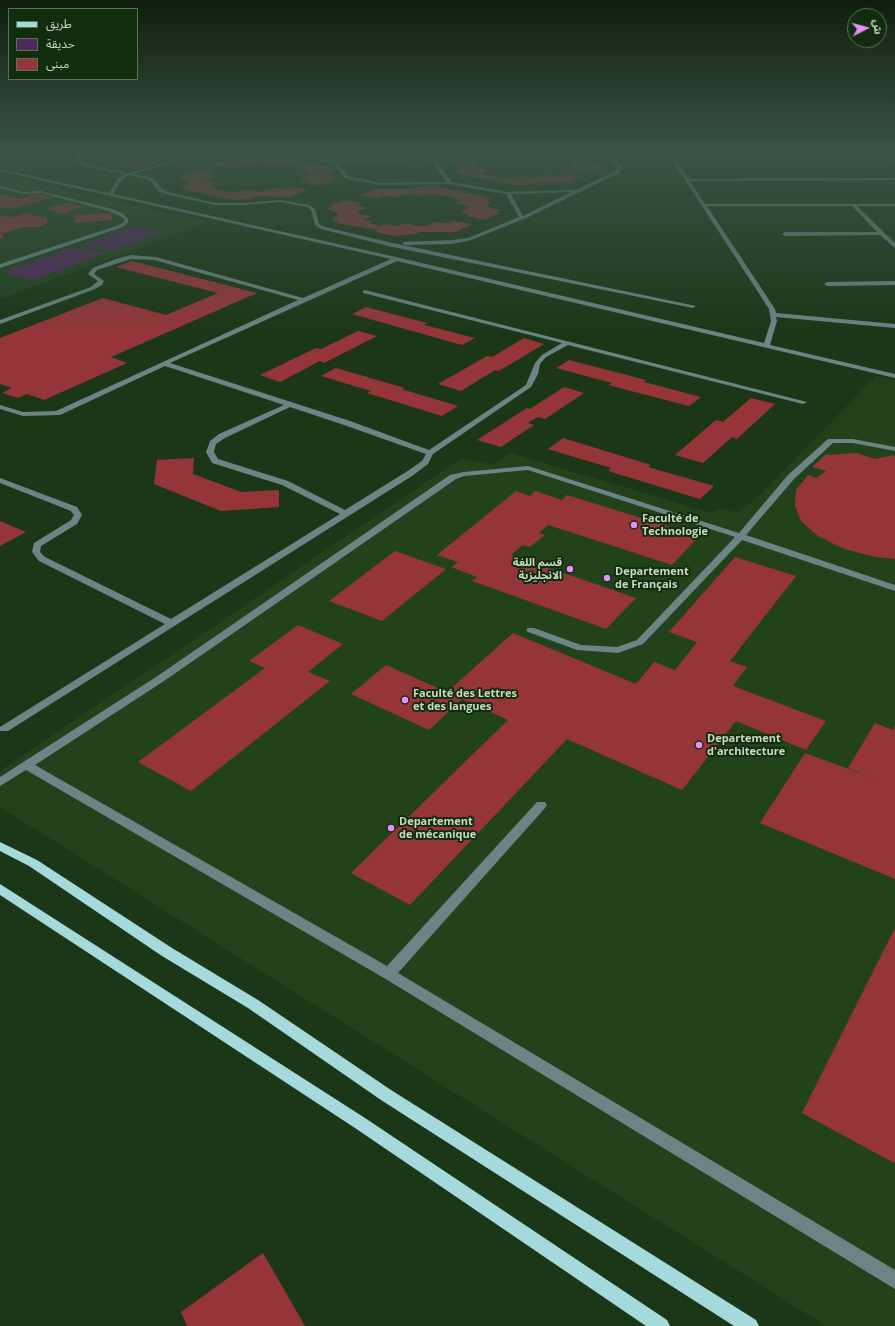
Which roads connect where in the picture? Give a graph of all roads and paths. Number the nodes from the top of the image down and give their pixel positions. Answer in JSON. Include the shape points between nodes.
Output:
{"nodes":[{"id":1,"x":112,"y":211,"type":"edge"},
{"id":2,"x":185,"y":211,"type":"edge"},
{"id":3,"x":313,"y":211,"type":"edge"},
{"id":4,"x":518,"y":211,"type":"edge"},
{"id":5,"x":537,"y":211,"type":"edge"},
{"id":6,"x":708,"y":211,"type":"edge"},
{"id":7,"x":859,"y":211,"type":"edge"},
{"id":8,"x":522,"y":218,"type":"junction"},
{"id":9,"x":882,"y":233,"type":"junction"},
{"id":10,"x":785,"y":234,"type":"dead end"},
{"id":11,"x":388,"y":244,"type":"junction"},
{"id":12,"x":895,"y":246,"type":"edge"},
{"id":13,"x":396,"y":259,"type":"junction"},
{"id":14,"x":0,"y":266,"type":"edge"},
{"id":15,"x":895,"y":283,"type":"edge"},
{"id":16,"x":827,"y":284,"type":"dead end"},
{"id":17,"x":365,"y":292,"type":"dead end"},
{"id":18,"x":303,"y":300,"type":"junction"},
{"id":19,"x":693,"y":306,"type":"dead end"},
{"id":20,"x":774,"y":315,"type":"junction"},
{"id":21,"x":0,"y":322,"type":"edge"},
{"id":22,"x":895,"y":326,"type":"edge"},
{"id":23,"x":567,"y":343,"type":"junction"},
{"id":24,"x":766,"y":347,"type":"junction"},
{"id":25,"x":165,"y":364,"type":"junction"},
{"id":26,"x":895,"y":376,"type":"edge"},
{"id":27,"x":802,"y":402,"type":"dead end"},
{"id":28,"x":289,"y":404,"type":"junction"},
{"id":29,"x":0,"y":407,"type":"edge"},
{"id":30,"x":895,"y":449,"type":"edge"},
{"id":31,"x":430,"y":453,"type":"junction"},
{"id":32,"x":0,"y":480,"type":"edge"},
{"id":33,"x":346,"y":514,"type":"junction"},
{"id":34,"x":741,"y":536,"type":"junction"},
{"id":35,"x":895,"y":588,"type":"edge"},
{"id":36,"x":171,"y":623,"type":"junction"},
{"id":37,"x":532,"y":630,"type":"dead end"},
{"id":38,"x":4,"y":729,"type":"dead end"},
{"id":39,"x":26,"y":765,"type":"junction"},
{"id":40,"x":0,"y":782,"type":"edge"},
{"id":41,"x":541,"y":805,"type":"dead end"},
{"id":42,"x":0,"y":846,"type":"edge"},
{"id":43,"x":0,"y":889,"type":"edge"},
{"id":44,"x":389,"y":974,"type":"junction"},
{"id":45,"x":895,"y":1280,"type":"edge"},
{"id":46,"x":662,"y":1326,"type":"edge"},
{"id":47,"x":750,"y":1326,"type":"edge"}],
"edges":[{"from":1,"to":14,"type":"street","via":[[122,215],[126,223]]},
{"from":2,"to":13,"type":"street"},
{"from":3,"to":11,"type":"street","via":[[317,226]]},
{"from":4,"to":8,"type":"street"},
{"from":5,"to":8,"type":"street"},
{"from":6,"to":20,"type":"street"},
{"from":7,"to":9,"type":"street"},
{"from":8,"to":11,"type":"street","via":[[461,241]]},
{"from":9,"to":10,"type":"street"},
{"from":9,"to":12,"type":"street"},
{"from":11,"to":19,"type":"street"},
{"from":13,"to":18,"type":"street"},
{"from":13,"to":24,"type":"street"},
{"from":15,"to":16,"type":"street"},
{"from":17,"to":23,"type":"street"},
{"from":18,"to":21,"type":"street","via":[[154,258],[132,257],[95,270],[91,274],[101,281],[93,288]]},
{"from":18,"to":25,"type":"street"},
{"from":20,"to":22,"type":"street"},
{"from":20,"to":24,"type":"street"},
{"from":23,"to":27,"type":"street"},
{"from":23,"to":31,"type":"street","via":[[544,356],[537,364],[528,386]]},
{"from":24,"to":26,"type":"street"},
{"from":25,"to":28,"type":"street"},
{"from":25,"to":29,"type":"street","via":[[57,413],[23,414]]},
{"from":28,"to":31,"type":"street"},
{"from":28,"to":33,"type":"street","via":[[222,436],[214,443],[210,452],[215,461],[285,484]]},
{"from":30,"to":34,"type":"street","via":[[853,441],[830,442],[791,476]]},
{"from":31,"to":33,"type":"street","via":[[425,462],[409,474]]},
{"from":32,"to":36,"type":"street","via":[[74,510],[78,515],[74,522],[37,545],[36,552],[42,559]]},
{"from":33,"to":36,"type":"street"},
{"from":34,"to":35,"type":"street"},
{"from":34,"to":37,"type":"street","via":[[640,642],[618,650],[580,648]]},
{"from":34,"to":39,"type":"street","via":[[528,468],[452,477],[160,678]]},
{"from":36,"to":38,"type":"street"},
{"from":39,"to":40,"type":"street"},
{"from":39,"to":44,"type":"street"},
{"from":41,"to":44,"type":"street"},
{"from":42,"to":47,"type":"main road","via":[[33,863],[167,952],[253,1004],[386,1095]]},
{"from":43,"to":46,"type":"main road","via":[[360,1123]]},
{"from":44,"to":45,"type":"street"}]}
